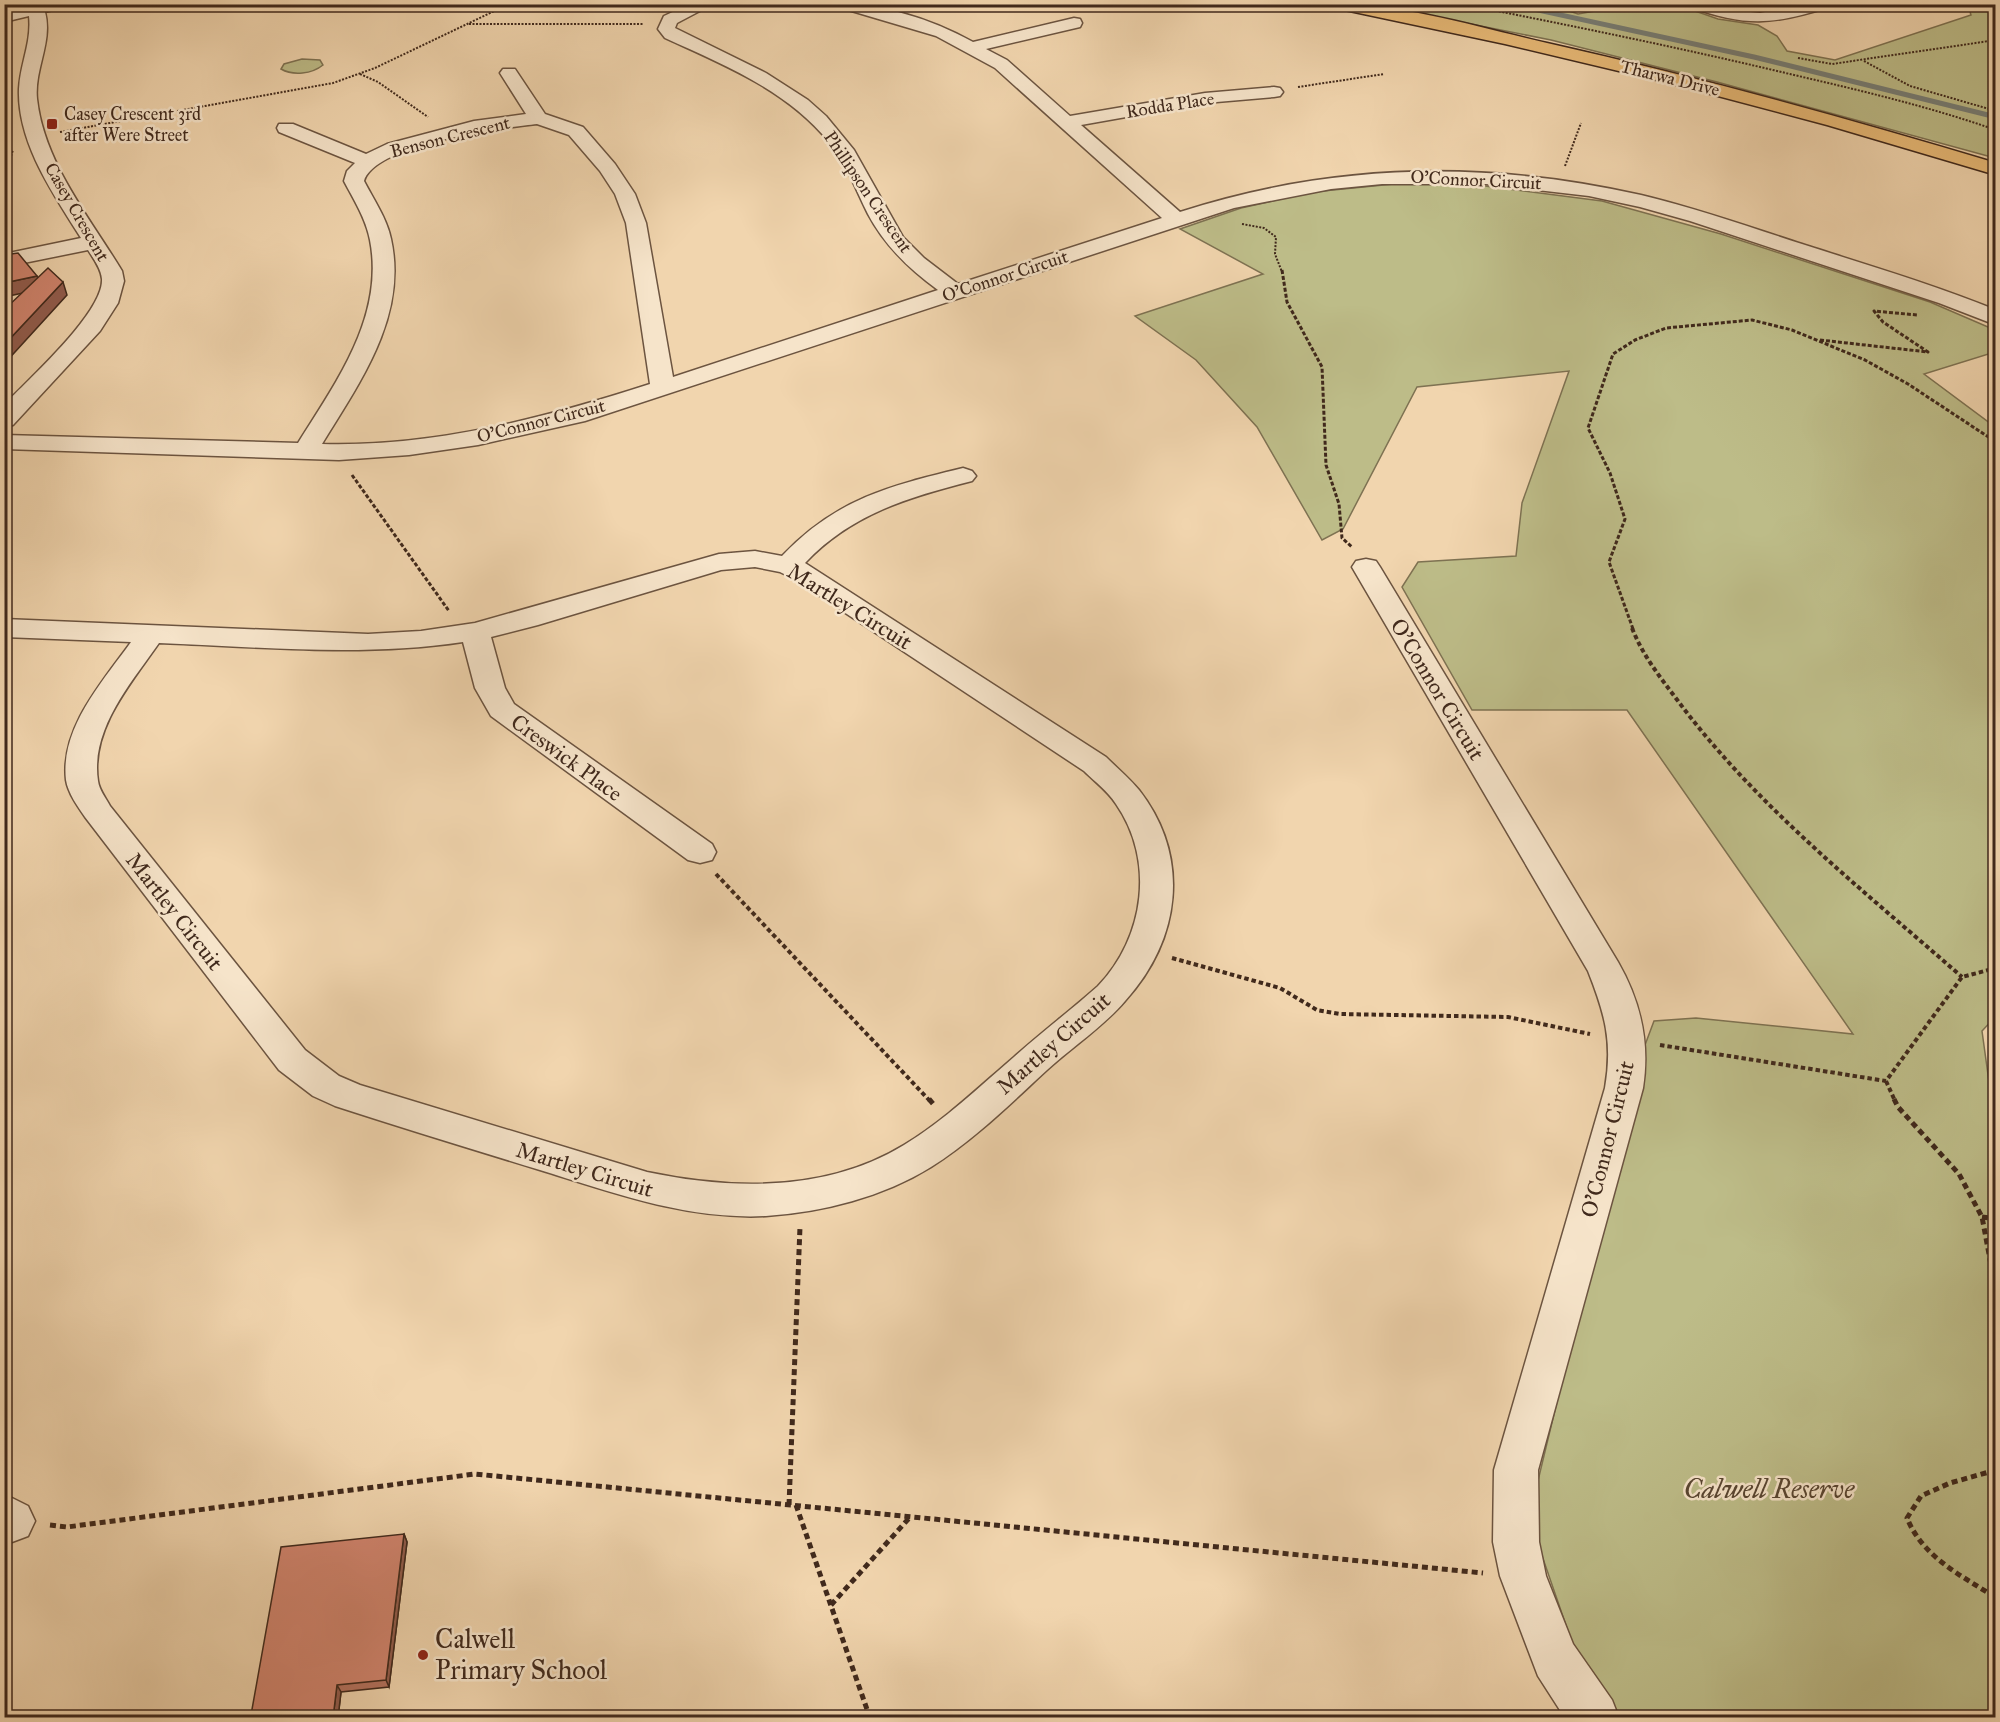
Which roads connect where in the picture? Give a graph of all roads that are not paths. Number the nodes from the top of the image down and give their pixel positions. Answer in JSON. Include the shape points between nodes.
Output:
{"nodes":[{"id":1,"x":58,"y":4,"type":"edge"},
{"id":2,"x":705,"y":4,"type":"edge"},
{"id":3,"x":844,"y":4,"type":"edge"},
{"id":4,"x":1340,"y":4,"type":"edge"},
{"id":5,"x":1696,"y":4,"type":"edge"},
{"id":6,"x":1823,"y":4,"type":"edge"},
{"id":7,"x":34,"y":7,"type":"edge"},
{"id":8,"x":4,"y":17,"type":"edge"},
{"id":9,"x":1074,"y":23,"type":"dead end"},
{"id":10,"x":973,"y":47,"type":"junction"},
{"id":11,"x":509,"y":73,"type":"dead end"},
{"id":12,"x":1274,"y":92,"type":"road end"},
{"id":13,"x":538,"y":118,"type":"junction"},
{"id":14,"x":1067,"y":122,"type":"junction"},
{"id":15,"x":286,"y":128,"type":"dead end"},
{"id":16,"x":367,"y":161,"type":"junction"},
{"id":17,"x":1995,"y":169,"type":"edge"},
{"id":18,"x":1177,"y":220,"type":"junction"},
{"id":19,"x":94,"y":242,"type":"junction"},
{"id":20,"x":4,"y":261,"type":"edge"},
{"id":21,"x":955,"y":292,"type":"junction"},
{"id":22,"x":1995,"y":318,"type":"edge"},
{"id":23,"x":663,"y":388,"type":"junction"},
{"id":24,"x":4,"y":420,"type":"edge"},
{"id":25,"x":4,"y":442,"type":"edge"},
{"id":26,"x":305,"y":452,"type":"junction"},
{"id":27,"x":963,"y":476,"type":"dead end"},
{"id":28,"x":788,"y":565,"type":"junction"},
{"id":29,"x":1366,"y":567,"type":"road end"},
{"id":30,"x":4,"y":628,"type":"edge"},
{"id":31,"x":466,"y":633,"type":"junction"},
{"id":32,"x":151,"y":634,"type":"junction"},
{"id":33,"x":700,"y":852,"type":"road end"},
{"id":34,"x":1594,"y":1718,"type":"edge"}],
"edges":[{"from":1,"to":7,"type":"street"},
{"from":2,"to":21,"type":"street","name":"Phillipson Crescent","via":[[679,16],[666,29],[765,80],[811,112],[845,149],[896,240],[920,266]]},
{"from":3,"to":10,"type":"street","via":[[906,20]]},
{"from":4,"to":17,"type":"main road","name":"Tharwa Drive","via":[[1672,78]]},
{"from":5,"to":6,"type":"street","via":[[1736,17],[1768,19]]},
{"from":7,"to":8,"type":"street"},
{"from":7,"to":19,"type":"street","name":"Casey Crescent","via":[[39,30],[20,98],[55,177]]},
{"from":9,"to":10,"type":"street"},
{"from":10,"to":14,"type":"street","via":[[1001,63]]},
{"from":11,"to":13,"type":"street"},
{"from":12,"to":14,"type":"street","name":"Rodda Place","via":[[1205,98]]},
{"from":13,"to":16,"type":"street","name":"Benson Crescent","via":[[481,125],[394,148]]},
{"from":13,"to":23,"type":"street","name":"Benson Crescent","via":[[576,131],[625,194],[640,238]]},
{"from":14,"to":18,"type":"street"},
{"from":15,"to":16,"type":"street"},
{"from":16,"to":26,"type":"street","name":"Benson Crescent","via":[[354,181],[381,239],[383,292],[364,352]]},
{"from":18,"to":21,"type":"street","name":"O'Connor Circuit"},
{"from":18,"to":22,"type":"street","name":"O'Connor Circuit","via":[[1272,191],[1320,182],[1423,175],[1533,182],[1668,208],[1947,298]]},
{"from":19,"to":20,"type":"street"},
{"from":19,"to":24,"type":"street","name":"Casey Crescent","via":[[111,271],[107,303],[92,326]]},
{"from":21,"to":23,"type":"street","name":"O'Connor Circuit"},
{"from":23,"to":26,"type":"street","name":"O'Connor Circuit","via":[[576,416],[478,438],[409,447]]},
{"from":25,"to":26,"type":"street","name":"O'Connor Circuit"},
{"from":27,"to":28,"type":"street","via":[[909,489],[860,508],[819,534]]},
{"from":28,"to":31,"type":"street","name":"Martley Circuit","via":[[755,559],[719,562]]},
{"from":28,"to":32,"type":"street","name":"Martley Circuit","via":[[1095,764],[1129,798],[1141,818],[1156,859],[1158,903],[1144,948],[1114,991],[936,1145],[879,1175],[815,1195],[746,1202],[679,1196],[647,1188],[348,1096],[326,1086],[292,1060],[96,810],[82,783],[81,753],[91,723]]},
{"from":29,"to":34,"type":"street","name":"O'Connor Circuit","via":[[1606,971],[1625,1017],[1630,1042],[1624,1088],[1516,1470],[1516,1542],[1523,1576],[1555,1659]]},
{"from":30,"to":32,"type":"street","name":"Martley Circuit"},
{"from":31,"to":32,"type":"street","name":"Martley Circuit","via":[[368,643]]},
{"from":31,"to":33,"type":"street","name":"Creswick Place","via":[[502,710]]}]}
